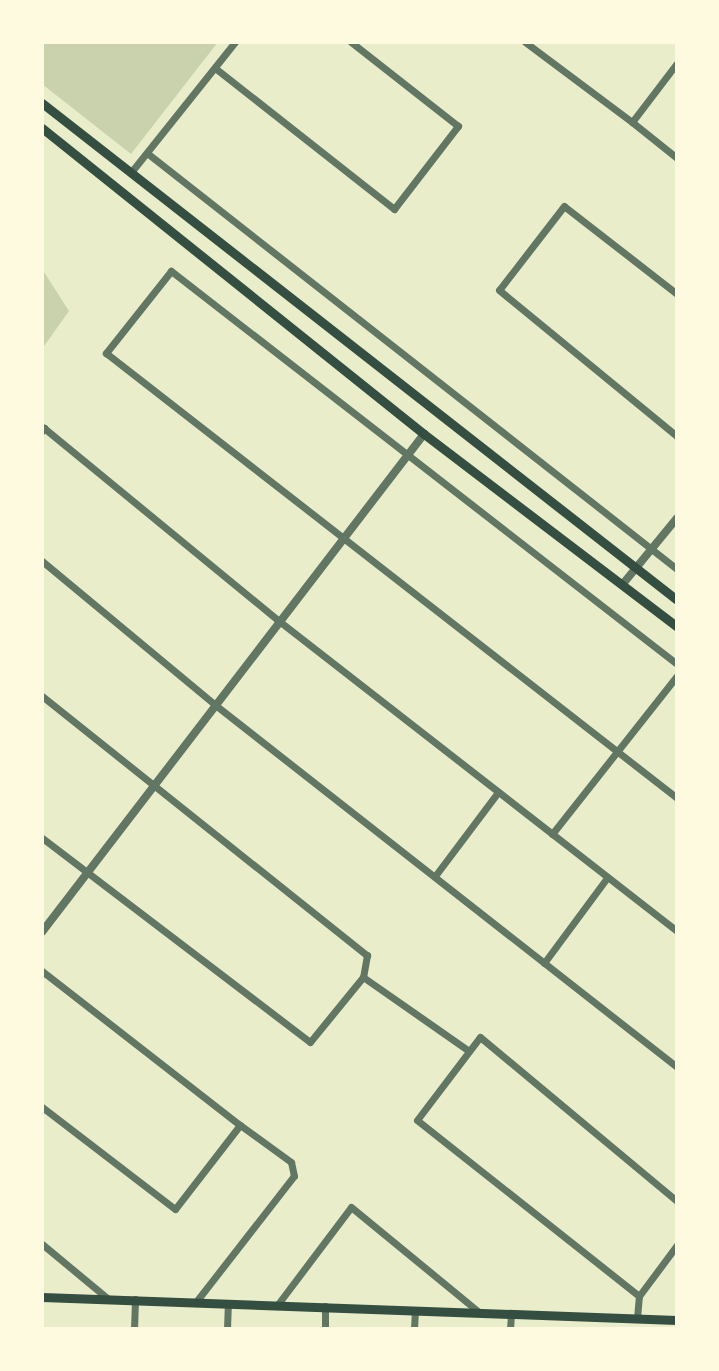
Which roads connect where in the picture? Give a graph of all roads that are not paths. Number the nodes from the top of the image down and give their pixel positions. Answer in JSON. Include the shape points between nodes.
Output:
{"nodes":[{"id":1,"x":235,"y":42,"type":"edge"},
{"id":2,"x":351,"y":42,"type":"edge"},
{"id":3,"x":525,"y":42,"type":"edge"},
{"id":4,"x":677,"y":63,"type":"edge"},
{"id":5,"x":215,"y":68,"type":"junction"},
{"id":6,"x":42,"y":103,"type":"edge"},
{"id":7,"x":632,"y":122,"type":"junction"},
{"id":8,"x":42,"y":128,"type":"edge"},
{"id":9,"x":147,"y":153,"type":"junction"},
{"id":10,"x":677,"y":158,"type":"edge"},
{"id":11,"x":132,"y":171,"type":"junction"},
{"id":12,"x":677,"y":294,"type":"edge"},
{"id":13,"x":42,"y":431,"type":"edge"},
{"id":14,"x":424,"y":434,"type":"junction"},
{"id":15,"x":677,"y":436,"type":"edge"},
{"id":16,"x":408,"y":456,"type":"junction"},
{"id":17,"x":677,"y":518,"type":"edge"},
{"id":18,"x":343,"y":539,"type":"junction"},
{"id":19,"x":652,"y":550,"type":"junction"},
{"id":20,"x":42,"y":561,"type":"edge"},
{"id":21,"x":636,"y":569,"type":"junction"},
{"id":22,"x":677,"y":569,"type":"edge"},
{"id":23,"x":622,"y":585,"type":"junction"},
{"id":24,"x":677,"y":600,"type":"edge"},
{"id":25,"x":279,"y":621,"type":"junction"},
{"id":26,"x":677,"y":627,"type":"edge"},
{"id":27,"x":677,"y":664,"type":"edge"},
{"id":28,"x":677,"y":676,"type":"edge"},
{"id":29,"x":42,"y":696,"type":"edge"},
{"id":30,"x":214,"y":704,"type":"junction"},
{"id":31,"x":618,"y":753,"type":"junction"},
{"id":32,"x":152,"y":784,"type":"junction"},
{"id":33,"x":498,"y":792,"type":"junction"},
{"id":34,"x":677,"y":798,"type":"edge"},
{"id":35,"x":552,"y":834,"type":"junction"},
{"id":36,"x":42,"y":838,"type":"edge"},
{"id":37,"x":87,"y":875,"type":"junction"},
{"id":38,"x":435,"y":876,"type":"junction"},
{"id":39,"x":607,"y":878,"type":"junction"},
{"id":40,"x":677,"y":931,"type":"edge"},
{"id":41,"x":42,"y":932,"type":"edge"},
{"id":42,"x":544,"y":963,"type":"junction"},
{"id":43,"x":42,"y":971,"type":"edge"},
{"id":44,"x":363,"y":977,"type":"junction"},
{"id":45,"x":469,"y":1051,"type":"junction"},
{"id":46,"x":677,"y":1067,"type":"edge"},
{"id":47,"x":42,"y":1107,"type":"edge"},
{"id":48,"x":240,"y":1125,"type":"junction"},
{"id":49,"x":677,"y":1201,"type":"edge"},
{"id":50,"x":42,"y":1244,"type":"edge"},
{"id":51,"x":677,"y":1245,"type":"edge"},
{"id":52,"x":639,"y":1296,"type":"junction"},
{"id":53,"x":42,"y":1297,"type":"edge"},
{"id":54,"x":107,"y":1298,"type":"junction"},
{"id":55,"x":135,"y":1299,"type":"junction"},
{"id":56,"x":195,"y":1303,"type":"junction"},
{"id":57,"x":228,"y":1303,"type":"junction"},
{"id":58,"x":278,"y":1304,"type":"junction"},
{"id":59,"x":325,"y":1306,"type":"junction"},
{"id":60,"x":415,"y":1310,"type":"junction"},
{"id":61,"x":479,"y":1312,"type":"junction"},
{"id":62,"x":511,"y":1314,"type":"junction"},
{"id":63,"x":608,"y":1317,"type":"junction"},
{"id":64,"x":637,"y":1318,"type":"junction"},
{"id":65,"x":677,"y":1320,"type":"edge"},
{"id":66,"x":134,"y":1329,"type":"edge"},
{"id":67,"x":227,"y":1329,"type":"edge"},
{"id":68,"x":325,"y":1329,"type":"edge"},
{"id":69,"x":414,"y":1329,"type":"edge"},
{"id":70,"x":510,"y":1329,"type":"edge"},
{"id":71,"x":607,"y":1329,"type":"edge"}],
"edges":[{"from":1,"to":5,"type":"street"},
{"from":2,"to":5,"type":"street","via":[[458,126],[394,209]]},
{"from":3,"to":7,"type":"street"},
{"from":4,"to":7,"type":"street"},
{"from":5,"to":9,"type":"street"},
{"from":6,"to":11,"type":"main road"},
{"from":7,"to":10,"type":"street"},
{"from":8,"to":14,"type":"main road"},
{"from":9,"to":11,"type":"street"},
{"from":9,"to":19,"type":"street"},
{"from":11,"to":21,"type":"main road"},
{"from":12,"to":15,"type":"street","via":[[564,206],[499,290]]},
{"from":13,"to":25,"type":"street"},
{"from":14,"to":16,"type":"street"},
{"from":14,"to":23,"type":"main road"},
{"from":16,"to":18,"type":"street"},
{"from":16,"to":18,"type":"street","via":[[171,271],[106,353]]},
{"from":16,"to":27,"type":"street"},
{"from":17,"to":19,"type":"street"},
{"from":18,"to":25,"type":"street"},
{"from":18,"to":31,"type":"street"},
{"from":19,"to":21,"type":"street"},
{"from":19,"to":22,"type":"street"},
{"from":20,"to":30,"type":"street"},
{"from":21,"to":23,"type":"street"},
{"from":21,"to":24,"type":"main road"},
{"from":23,"to":26,"type":"main road"},
{"from":25,"to":30,"type":"street"},
{"from":25,"to":33,"type":"street"},
{"from":28,"to":31,"type":"street"},
{"from":29,"to":32,"type":"street"},
{"from":30,"to":32,"type":"street"},
{"from":30,"to":38,"type":"street"},
{"from":31,"to":34,"type":"street"},
{"from":31,"to":35,"type":"street"},
{"from":32,"to":37,"type":"street"},
{"from":32,"to":44,"type":"street","via":[[367,955]]},
{"from":33,"to":35,"type":"street"},
{"from":33,"to":38,"type":"street"},
{"from":35,"to":39,"type":"street"},
{"from":36,"to":37,"type":"street"},
{"from":37,"to":41,"type":"street"},
{"from":37,"to":44,"type":"street","via":[[310,1042]]},
{"from":38,"to":42,"type":"street"},
{"from":39,"to":40,"type":"street"},
{"from":39,"to":42,"type":"street"},
{"from":42,"to":46,"type":"street"},
{"from":43,"to":48,"type":"street"},
{"from":44,"to":45,"type":"street"},
{"from":45,"to":49,"type":"street","via":[[480,1037]]},
{"from":45,"to":52,"type":"street","via":[[417,1120]]},
{"from":47,"to":48,"type":"street","via":[[175,1209]]},
{"from":48,"to":56,"type":"street","via":[[291,1162],[294,1176]]},
{"from":50,"to":54,"type":"street"},
{"from":51,"to":52,"type":"street"},
{"from":52,"to":64,"type":"street"},
{"from":53,"to":54,"type":"main road"},
{"from":54,"to":55,"type":"main road"},
{"from":55,"to":56,"type":"main road"},
{"from":55,"to":66,"type":"street"},
{"from":56,"to":57,"type":"main road"},
{"from":57,"to":58,"type":"main road"},
{"from":57,"to":67,"type":"street"},
{"from":58,"to":59,"type":"main road"},
{"from":58,"to":61,"type":"street","via":[[351,1207]]},
{"from":59,"to":60,"type":"main road"},
{"from":59,"to":68,"type":"street"},
{"from":60,"to":61,"type":"main road"},
{"from":60,"to":69,"type":"street"},
{"from":61,"to":62,"type":"main road"},
{"from":62,"to":63,"type":"main road"},
{"from":62,"to":70,"type":"street"},
{"from":63,"to":64,"type":"main road"},
{"from":63,"to":71,"type":"street"},
{"from":64,"to":65,"type":"main road"}]}
